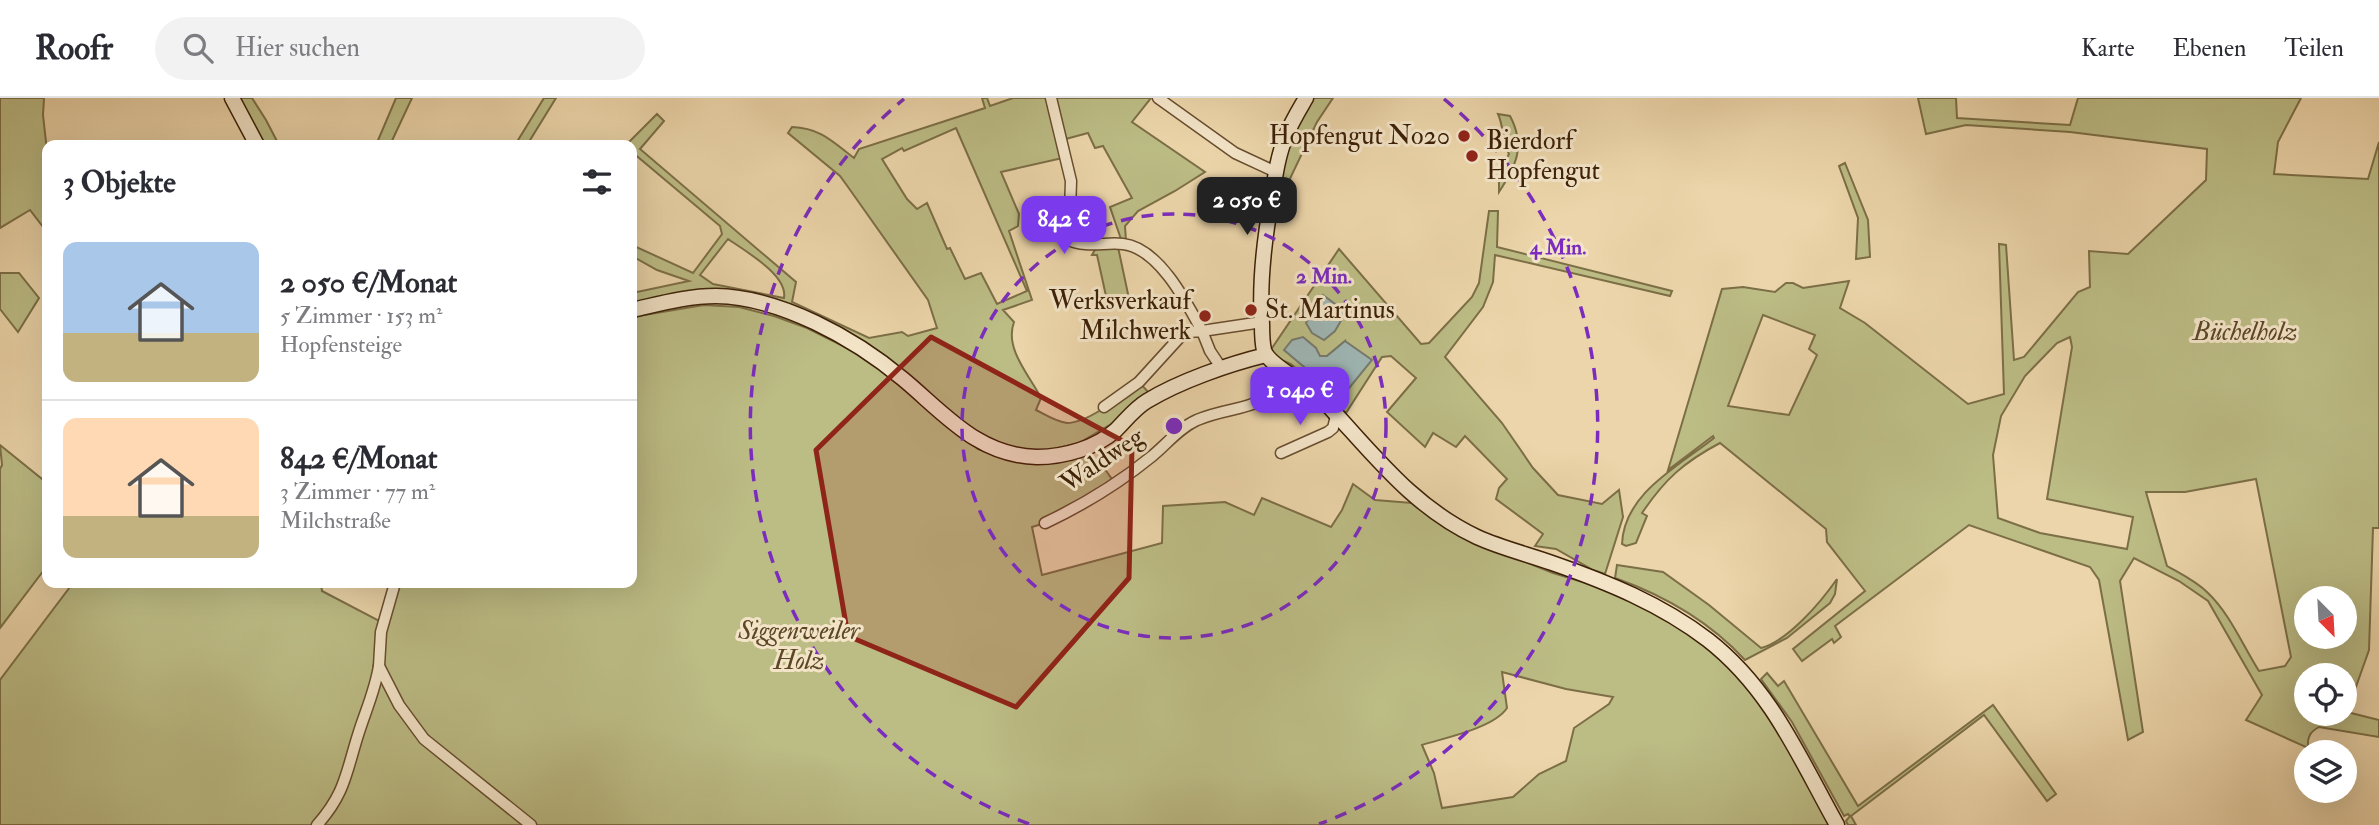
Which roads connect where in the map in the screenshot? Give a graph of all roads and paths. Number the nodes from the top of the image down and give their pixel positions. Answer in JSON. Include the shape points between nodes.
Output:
{"nodes":[{"id":1,"x":232,"y":98,"type":"edge"},
{"id":2,"x":1051,"y":98,"type":"edge"},
{"id":3,"x":1157,"y":98,"type":"edge"},
{"id":4,"x":1306,"y":98,"type":"edge"},
{"id":5,"x":254,"y":140,"type":"edge"},
{"id":6,"x":1276,"y":172,"type":"junction"},
{"id":7,"x":637,"y":309,"type":"edge"},
{"id":8,"x":1262,"y":322,"type":"junction"},
{"id":9,"x":1202,"y":331,"type":"junction"},
{"id":10,"x":1266,"y":355,"type":"junction"},
{"id":11,"x":1222,"y":369,"type":"junction"},
{"id":12,"x":1290,"y":373,"type":"junction"},
{"id":13,"x":1104,"y":407,"type":"dead end"},
{"id":14,"x":1336,"y":416,"type":"junction"},
{"id":15,"x":1281,"y":453,"type":"dead end"},
{"id":16,"x":1045,"y":523,"type":"dead end"},
{"id":17,"x":394,"y":588,"type":"edge"},
{"id":18,"x":379,"y":666,"type":"junction"},
{"id":19,"x":317,"y":825,"type":"edge"},
{"id":20,"x":531,"y":825,"type":"edge"},
{"id":21,"x":1837,"y":825,"type":"edge"}],
"edges":[{"from":1,"to":5,"type":"street"},
{"from":2,"to":9,"type":"street","via":[[1070,174],[1069,240],[1139,250],[1175,283]]},
{"from":3,"to":6,"type":"street","via":[[1235,153]]},
{"from":4,"to":6,"type":"street","via":[[1286,137]]},
{"from":6,"to":8,"type":"street","via":[[1262,264]]},
{"from":7,"to":11,"type":"street","via":[[717,296],[793,314],[879,360],[968,435],[1000,451],[1023,456],[1051,456],[1086,447],[1114,432],[1146,401]]},
{"from":8,"to":9,"type":"street"},
{"from":8,"to":10,"type":"street"},
{"from":9,"to":11,"type":"street"},
{"from":9,"to":13,"type":"street","via":[[1180,337],[1139,382]]},
{"from":10,"to":11,"type":"street"},
{"from":10,"to":12,"type":"street"},
{"from":12,"to":14,"type":"street"},
{"from":12,"to":16,"type":"street","name":"Waldweg","via":[[1271,396],[1190,424],[1149,459]]},
{"from":14,"to":15,"type":"street","via":[[1328,432]]},
{"from":14,"to":21,"type":"street","via":[[1404,487],[1458,527],[1498,546],[1616,587],[1677,618],[1708,640],[1743,671],[1781,723]]},
{"from":17,"to":18,"type":"street"},
{"from":18,"to":19,"type":"street","via":[[345,783]]},
{"from":18,"to":20,"type":"street","via":[[424,739]]}]}
